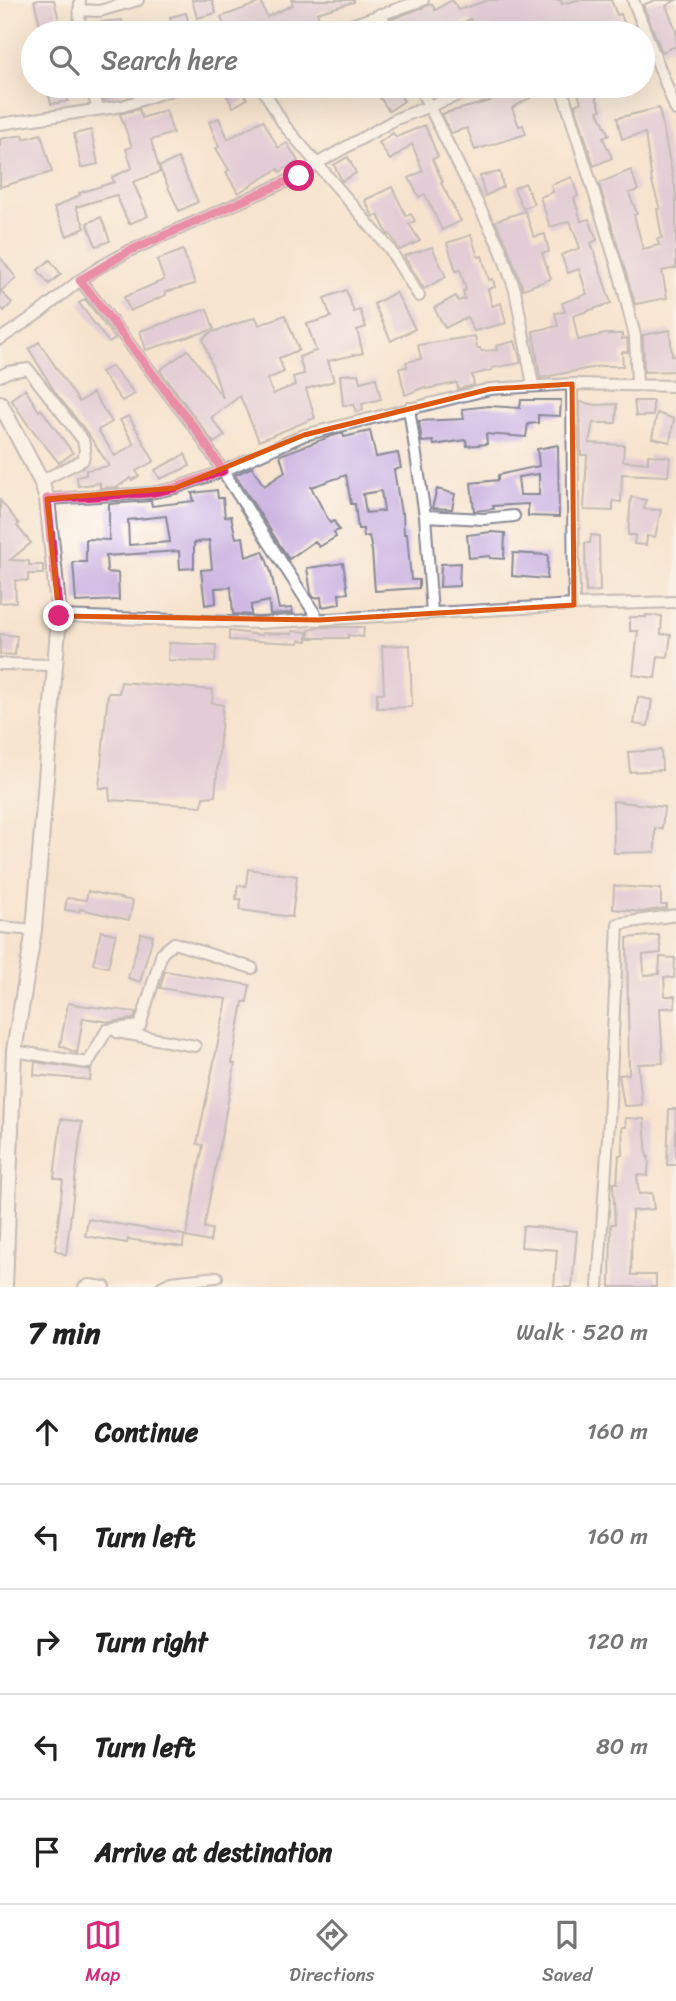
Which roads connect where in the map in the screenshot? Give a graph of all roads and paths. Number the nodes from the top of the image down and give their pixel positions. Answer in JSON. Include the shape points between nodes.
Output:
{"nodes":[{"id":1,"x":138,"y":0,"type":"edge"},
{"id":2,"x":423,"y":0,"type":"edge"},
{"id":3,"x":634,"y":0,"type":"edge"},
{"id":4,"x":80,"y":5,"type":"edge"},
{"id":5,"x":380,"y":13,"type":"junction"},
{"id":6,"x":359,"y":21,"type":"edge"},
{"id":7,"x":384,"y":21,"type":"edge"},
{"id":8,"x":640,"y":21,"type":"edge"},
{"id":9,"x":655,"y":59,"type":"edge"},
{"id":10,"x":94,"y":98,"type":"edge"},
{"id":11,"x":147,"y":98,"type":"edge"},
{"id":12,"x":268,"y":98,"type":"edge"},
{"id":13,"x":426,"y":98,"type":"edge"},
{"id":14,"x":449,"y":98,"type":"edge"},
{"id":15,"x":565,"y":98,"type":"edge"},
{"id":16,"x":430,"y":105,"type":"junction"},
{"id":17,"x":99,"y":109,"type":"junction"},
{"id":18,"x":676,"y":110,"type":"edge"},
{"id":19,"x":0,"y":124,"type":"edge"},
{"id":20,"x":318,"y":163,"type":"junction"},
{"id":21,"x":80,"y":280,"type":"junction"},
{"id":22,"x":419,"y":296,"type":"dead end"},
{"id":23,"x":0,"y":339,"type":"edge"},
{"id":24,"x":0,"y":376,"type":"edge"},
{"id":25,"x":572,"y":384,"type":"junction"},
{"id":26,"x":533,"y":385,"type":"junction"},
{"id":27,"x":637,"y":385,"type":"junction"},
{"id":28,"x":676,"y":386,"type":"edge"},
{"id":29,"x":0,"y":404,"type":"edge"},
{"id":30,"x":409,"y":408,"type":"junction"},
{"id":31,"x":223,"y":471,"type":"junction"},
{"id":32,"x":41,"y":481,"type":"junction"},
{"id":33,"x":47,"y":499,"type":"junction"},
{"id":34,"x":425,"y":516,"type":"junction"},
{"id":35,"x":514,"y":516,"type":"dead end"},
{"id":36,"x":676,"y":602,"type":"edge"},
{"id":37,"x":574,"y":605,"type":"junction"},
{"id":38,"x":432,"y":613,"type":"junction"},
{"id":39,"x":59,"y":616,"type":"junction"},
{"id":40,"x":319,"y":620,"type":"junction"},
{"id":41,"x":0,"y":664,"type":"edge"},
{"id":42,"x":54,"y":665,"type":"junction"},
{"id":43,"x":676,"y":915,"type":"edge"},
{"id":44,"x":0,"y":927,"type":"edge"},
{"id":45,"x":34,"y":930,"type":"junction"},
{"id":46,"x":252,"y":968,"type":"dead end"},
{"id":47,"x":107,"y":1030,"type":"junction"},
{"id":48,"x":195,"y":1046,"type":"dead end"},
{"id":49,"x":14,"y":1051,"type":"junction"},
{"id":50,"x":216,"y":1277,"type":"dead end"},
{"id":51,"x":5,"y":1287,"type":"edge"},
{"id":52,"x":84,"y":1287,"type":"edge"},
{"id":53,"x":105,"y":1287,"type":"edge"},
{"id":54,"x":161,"y":1287,"type":"edge"},
{"id":55,"x":597,"y":1287,"type":"edge"}],
"edges":[{"from":1,"to":4,"type":"street","via":[[99,11]]},
{"from":2,"to":5,"type":"street"},
{"from":3,"to":8,"type":"street"},
{"from":5,"to":6,"type":"street"},
{"from":5,"to":7,"type":"street"},
{"from":9,"to":18,"type":"street"},
{"from":10,"to":17,"type":"street"},
{"from":11,"to":17,"type":"street"},
{"from":12,"to":20,"type":"street","via":[[284,125]]},
{"from":13,"to":16,"type":"street"},
{"from":14,"to":16,"type":"street"},
{"from":15,"to":27,"type":"street","via":[[620,275],[635,336]]},
{"from":16,"to":20,"type":"street"},
{"from":16,"to":26,"type":"street","via":[[500,248],[515,290]]},
{"from":17,"to":19,"type":"street"},
{"from":20,"to":21,"type":"street","via":[[299,176],[129,251]]},
{"from":20,"to":22,"type":"street","via":[[389,248]]},
{"from":21,"to":23,"type":"street"},
{"from":21,"to":31,"type":"street"},
{"from":24,"to":32,"type":"street","via":[[29,369],[83,440],[83,460]]},
{"from":25,"to":26,"type":"street"},
{"from":25,"to":27,"type":"street"},
{"from":25,"to":37,"type":"street"},
{"from":26,"to":30,"type":"street","via":[[490,389]]},
{"from":27,"to":28,"type":"street"},
{"from":29,"to":32,"type":"main road"},
{"from":30,"to":31,"type":"street","via":[[304,435]]},
{"from":30,"to":34,"type":"street"},
{"from":31,"to":33,"type":"street","via":[[150,493]]},
{"from":31,"to":40,"type":"street"},
{"from":32,"to":33,"type":"main road"},
{"from":33,"to":39,"type":"main road"},
{"from":34,"to":35,"type":"street"},
{"from":34,"to":38,"type":"street"},
{"from":36,"to":37,"type":"street"},
{"from":37,"to":38,"type":"street"},
{"from":38,"to":40,"type":"street"},
{"from":39,"to":40,"type":"street","via":[[258,623]]},
{"from":39,"to":42,"type":"main road"},
{"from":41,"to":42,"type":"street"},
{"from":42,"to":45,"type":"main road"},
{"from":43,"to":55,"type":"street","via":[[618,924]]},
{"from":44,"to":45,"type":"street"},
{"from":45,"to":49,"type":"main road"},
{"from":46,"to":47,"type":"street","via":[[174,943],[162,953],[140,1026]]},
{"from":47,"to":48,"type":"street"},
{"from":47,"to":49,"type":"street","via":[[88,1063]]},
{"from":49,"to":51,"type":"main road"},
{"from":50,"to":54,"type":"street"},
{"from":52,"to":53,"type":"street"}]}
